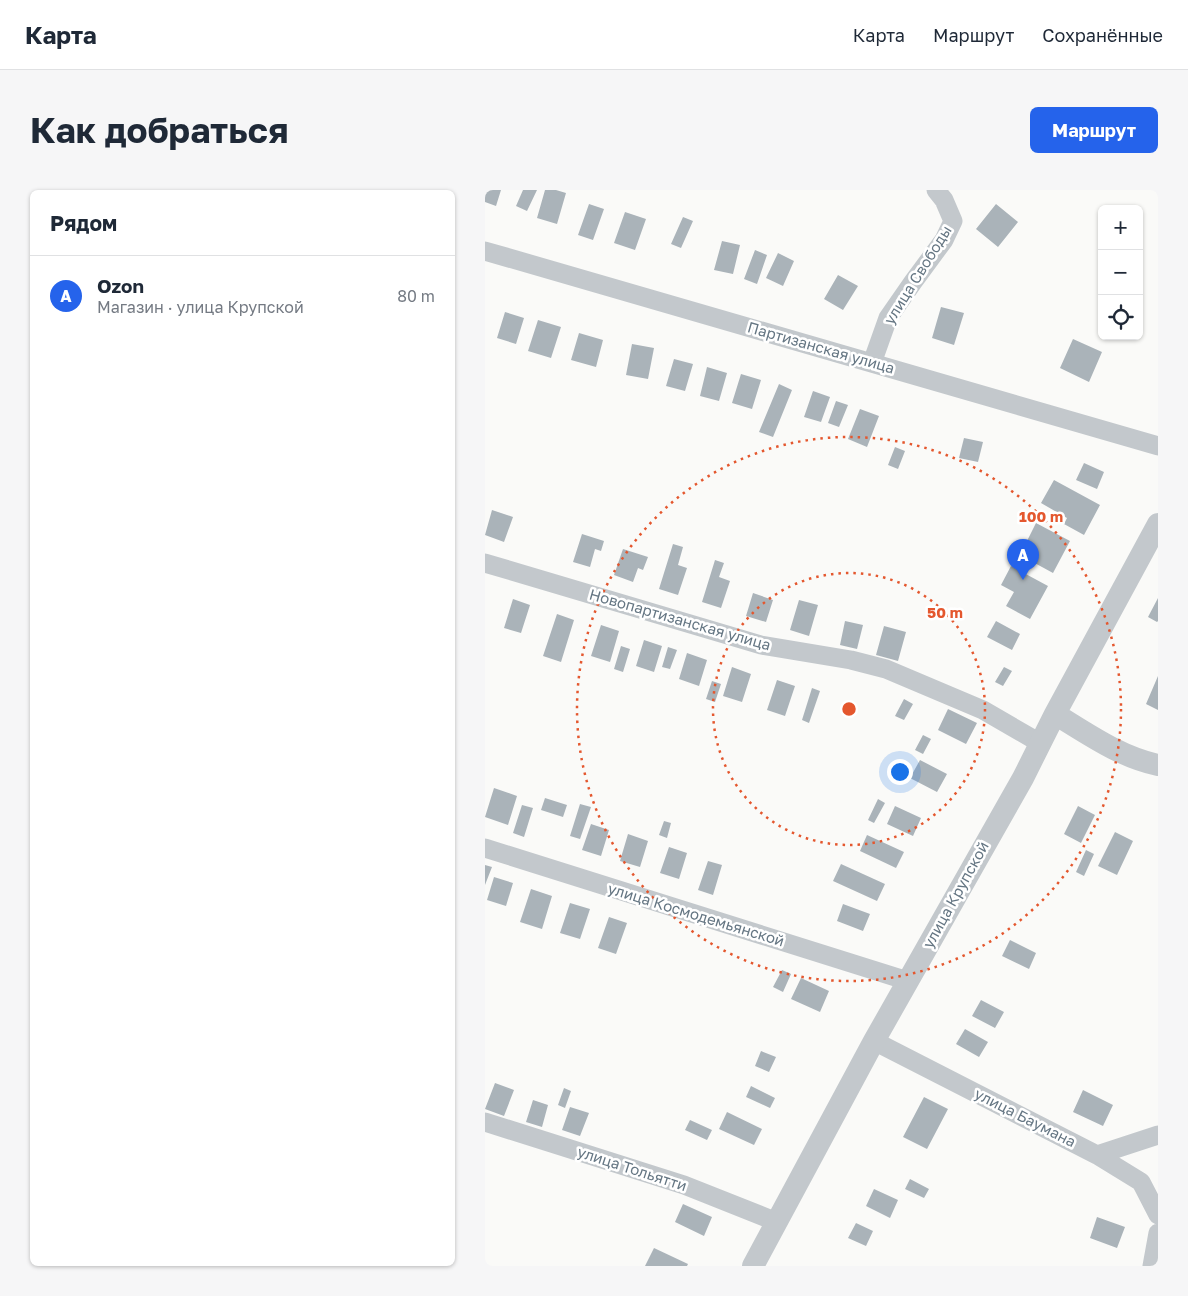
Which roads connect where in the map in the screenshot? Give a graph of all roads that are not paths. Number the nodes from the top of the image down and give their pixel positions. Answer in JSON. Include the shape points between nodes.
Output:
{"nodes":[{"id":1,"x":936,"y":190,"type":"edge"},
{"id":2,"x":485,"y":251,"type":"edge"},
{"id":3,"x":872,"y":363,"type":"junction"},
{"id":4,"x":1158,"y":446,"type":"edge"},
{"id":5,"x":1158,"y":524,"type":"edge"},
{"id":6,"x":485,"y":563,"type":"edge"},
{"id":7,"x":1055,"y":714,"type":"junction"},
{"id":8,"x":1040,"y":743,"type":"junction"},
{"id":9,"x":1158,"y":765,"type":"edge"},
{"id":10,"x":485,"y":848,"type":"edge"},
{"id":11,"x":908,"y":981,"type":"junction"},
{"id":12,"x":874,"y":1041,"type":"junction"},
{"id":13,"x":485,"y":1122,"type":"edge"},
{"id":14,"x":1158,"y":1135,"type":"edge"},
{"id":15,"x":1097,"y":1155,"type":"junction"},
{"id":16,"x":1158,"y":1214,"type":"edge"},
{"id":17,"x":777,"y":1222,"type":"junction"},
{"id":18,"x":1158,"y":1233,"type":"edge"},
{"id":19,"x":753,"y":1266,"type":"edge"},
{"id":20,"x":1152,"y":1266,"type":"edge"}],
"edges":[{"from":1,"to":3,"type":"street","name":"улица Свободы","via":[[953,221],[944,240],[889,318]]},
{"from":2,"to":3,"type":"street","name":"Партизанская улица"},
{"from":3,"to":4,"type":"street","name":"Партизанская улица"},
{"from":5,"to":7,"type":"street","name":"улица Крупской"},
{"from":6,"to":8,"type":"street","name":"Новопартизанская улица","via":[[761,645],[886,669],[983,710]]},
{"from":7,"to":8,"type":"street","name":"улица Крупской"},
{"from":7,"to":9,"type":"street","via":[[1114,750]]},
{"from":8,"to":11,"type":"street","name":"улица Крупской"},
{"from":10,"to":11,"type":"street","name":"улица Космодемьянской"},
{"from":11,"to":12,"type":"street","name":"улица Крупской"},
{"from":12,"to":15,"type":"street","name":"улица Баумана"},
{"from":12,"to":17,"type":"street","name":"улица Крупской"},
{"from":13,"to":17,"type":"street","name":"улица Тольятти","via":[[684,1185]]},
{"from":14,"to":15,"type":"street"},
{"from":15,"to":16,"type":"street","name":"улица Баумана","via":[[1141,1182]]},
{"from":17,"to":19,"type":"street","name":"улица Крупской"},
{"from":18,"to":20,"type":"street"}]}
